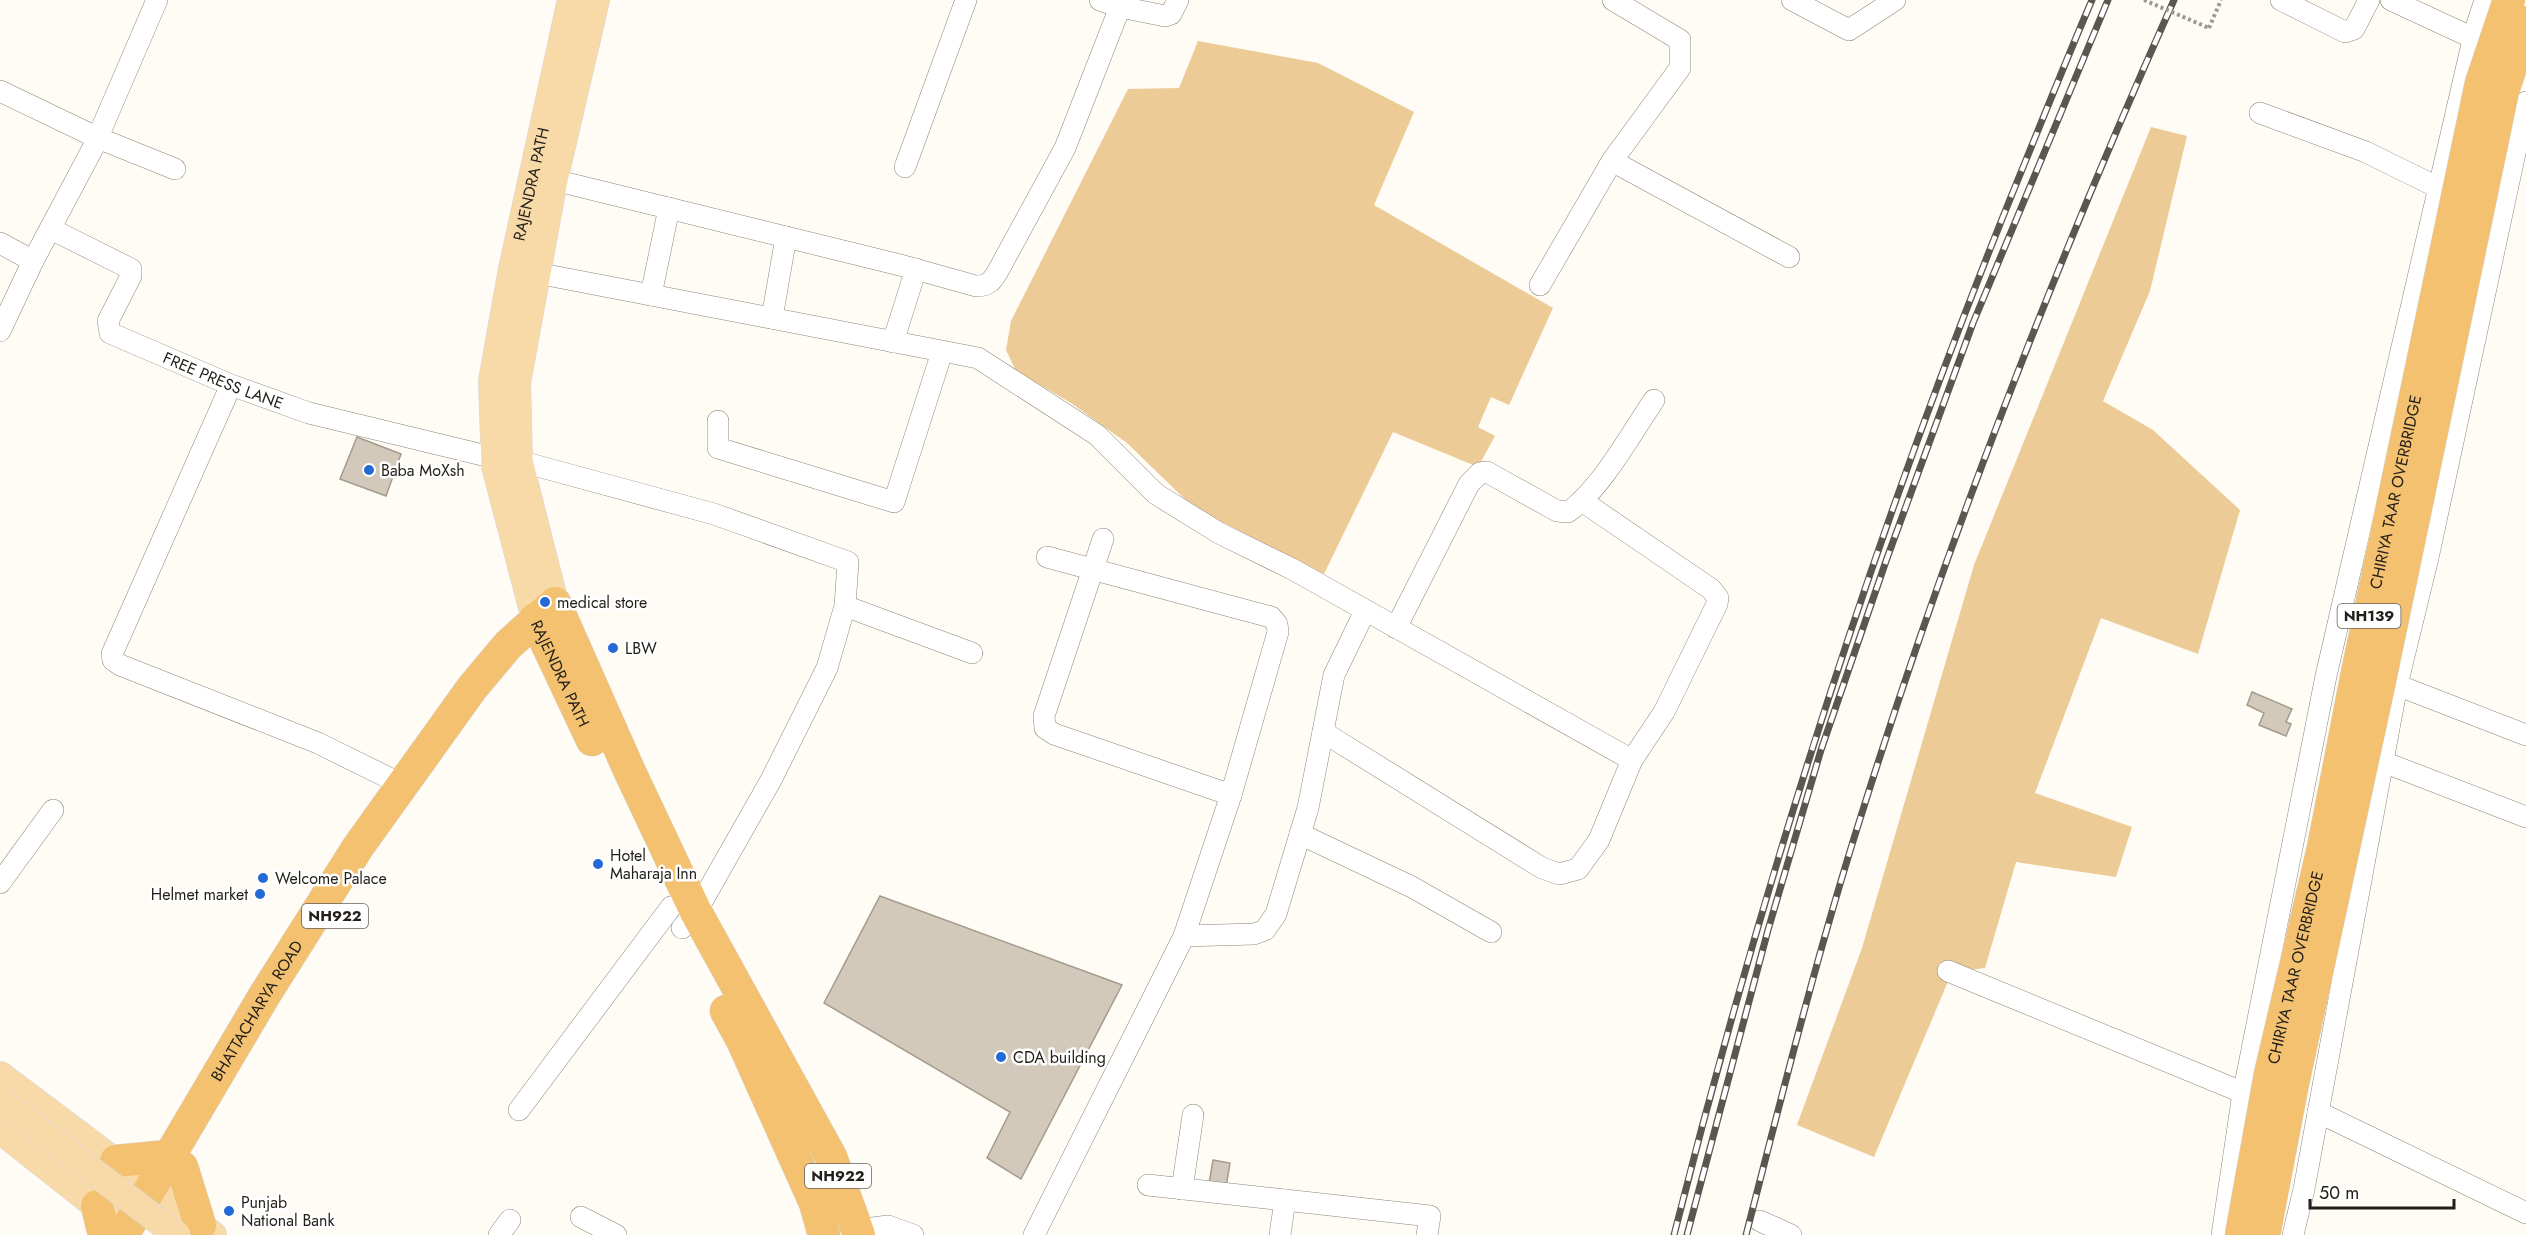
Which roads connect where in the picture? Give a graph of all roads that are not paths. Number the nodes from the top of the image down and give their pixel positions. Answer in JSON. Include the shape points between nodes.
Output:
{"nodes":[{"id":1,"x":157,"y":0,"type":"edge"},
{"id":2,"x":571,"y":0,"type":"edge"},
{"id":3,"x":596,"y":0,"type":"edge"},
{"id":4,"x":966,"y":0,"type":"edge"},
{"id":5,"x":1100,"y":0,"type":"edge"},
{"id":6,"x":1178,"y":0,"type":"edge"},
{"id":7,"x":1613,"y":0,"type":"edge"},
{"id":8,"x":1792,"y":0,"type":"edge"},
{"id":9,"x":1895,"y":0,"type":"edge"},
{"id":10,"x":2281,"y":0,"type":"edge"},
{"id":11,"x":2369,"y":0,"type":"edge"},
{"id":12,"x":2391,"y":0,"type":"edge"},
{"id":13,"x":2485,"y":0,"type":"edge"},
{"id":14,"x":2509,"y":0,"type":"edge"},
{"id":15,"x":1120,"y":7,"type":"junction"},
{"id":16,"x":2526,"y":22,"type":"edge"},
{"id":17,"x":2473,"y":38,"type":"junction"},
{"id":18,"x":0,"y":91,"type":"edge"},
{"id":19,"x":2526,"y":102,"type":"edge"},
{"id":20,"x":2260,"y":113,"type":"dead end"},
{"id":21,"x":98,"y":138,"type":"junction"},
{"id":22,"x":1612,"y":161,"type":"junction"},
{"id":23,"x":905,"y":166,"type":"dead end"},
{"id":24,"x":175,"y":169,"type":"dead end"},
{"id":25,"x":554,"y":180,"type":"junction"},
{"id":26,"x":2439,"y":188,"type":"junction"},
{"id":27,"x":669,"y":208,"type":"junction"},
{"id":28,"x":51,"y":229,"type":"junction"},
{"id":29,"x":786,"y":237,"type":"junction"},
{"id":30,"x":0,"y":243,"type":"edge"},
{"id":31,"x":1789,"y":257,"type":"dead end"},
{"id":32,"x":33,"y":261,"type":"junction"},
{"id":33,"x":916,"y":269,"type":"junction"},
{"id":34,"x":524,"y":271,"type":"junction"},
{"id":35,"x":1540,"y":285,"type":"dead end"},
{"id":36,"x":651,"y":295,"type":"junction"},
{"id":37,"x":772,"y":318,"type":"junction"},
{"id":38,"x":0,"y":331,"type":"edge"},
{"id":39,"x":893,"y":342,"type":"junction"},
{"id":40,"x":942,"y":352,"type":"junction"},
{"id":41,"x":231,"y":385,"type":"junction"},
{"id":42,"x":1654,"y":400,"type":"dead end"},
{"id":43,"x":718,"y":421,"type":"dead end"},
{"id":44,"x":2382,"y":434,"type":"junction"},
{"id":45,"x":2451,"y":453,"type":"junction"},
{"id":46,"x":507,"y":460,"type":"junction"},
{"id":47,"x":1582,"y":501,"type":"junction"},
{"id":48,"x":1103,"y":539,"type":"dead end"},
{"id":49,"x":1047,"y":557,"type":"dead end"},
{"id":50,"x":1095,"y":569,"type":"junction"},
{"id":51,"x":845,"y":606,"type":"junction"},
{"id":52,"x":1365,"y":611,"type":"junction"},
{"id":53,"x":548,"y":620,"type":"junction"},
{"id":54,"x":1396,"y":628,"type":"junction"},
{"id":55,"x":972,"y":653,"type":"dead end"},
{"id":56,"x":2397,"y":685,"type":"junction"},
{"id":57,"x":1323,"y":732,"type":"junction"},
{"id":58,"x":2526,"y":735,"type":"edge"},
{"id":59,"x":1632,"y":760,"type":"junction"},
{"id":60,"x":2381,"y":761,"type":"junction"},
{"id":61,"x":403,"y":785,"type":"junction"},
{"id":62,"x":2304,"y":786,"type":"junction"},
{"id":63,"x":1231,"y":795,"type":"junction"},
{"id":64,"x":2373,"y":804,"type":"junction"},
{"id":65,"x":53,"y":810,"type":"dead end"},
{"id":66,"x":2526,"y":817,"type":"edge"},
{"id":67,"x":1300,"y":834,"type":"junction"},
{"id":68,"x":0,"y":883,"type":"edge"},
{"id":69,"x":683,"y":916,"type":"junction"},
{"id":70,"x":1491,"y":932,"type":"dead end"},
{"id":71,"x":1184,"y":936,"type":"junction"},
{"id":72,"x":1948,"y":971,"type":"dead end"},
{"id":73,"x":2256,"y":1032,"type":"junction"},
{"id":74,"x":2328,"y":1059,"type":"junction"},
{"id":75,"x":0,"y":1075,"type":"edge"},
{"id":76,"x":2244,"y":1093,"type":"junction"},
{"id":77,"x":0,"y":1101,"type":"edge"},
{"id":78,"x":519,"y":1110,"type":"dead end"},
{"id":79,"x":2318,"y":1112,"type":"junction"},
{"id":80,"x":1193,"y":1115,"type":"dead end"},
{"id":81,"x":2,"y":1136,"type":"edge"},
{"id":82,"x":831,"y":1157,"type":"junction"},
{"id":83,"x":116,"y":1161,"type":"junction"},
{"id":84,"x":175,"y":1162,"type":"junction"},
{"id":85,"x":801,"y":1172,"type":"junction"},
{"id":86,"x":1148,"y":1185,"type":"dead end"},
{"id":87,"x":1182,"y":1189,"type":"junction"},
{"id":88,"x":156,"y":1193,"type":"junction"},
{"id":89,"x":1284,"y":1200,"type":"junction"},
{"id":90,"x":2526,"y":1213,"type":"edge"},
{"id":91,"x":581,"y":1217,"type":"dead end"},
{"id":92,"x":1761,"y":1221,"type":"dead end"},
{"id":93,"x":121,"y":1229,"type":"edge"},
{"id":94,"x":197,"y":1232,"type":"edge"},
{"id":95,"x":867,"y":1232,"type":"edge"},
{"id":96,"x":616,"y":1235,"type":"edge"},
{"id":97,"x":824,"y":1235,"type":"edge"},
{"id":98,"x":913,"y":1235,"type":"edge"},
{"id":99,"x":1034,"y":1235,"type":"edge"},
{"id":100,"x":1280,"y":1235,"type":"edge"},
{"id":101,"x":1427,"y":1235,"type":"edge"},
{"id":102,"x":1791,"y":1235,"type":"edge"},
{"id":103,"x":2222,"y":1235,"type":"edge"},
{"id":104,"x":2241,"y":1235,"type":"edge"},
{"id":105,"x":2264,"y":1235,"type":"edge"},
{"id":106,"x":2293,"y":1235,"type":"edge"}],
"edges":[{"from":1,"to":21,"type":"street"},
{"from":2,"to":34,"type":"main road","name":"RAJENDRA PATH"},
{"from":3,"to":25,"type":"main road","name":"RAJENDRA PATH"},
{"from":4,"to":23,"type":"street"},
{"from":5,"to":15,"type":"street"},
{"from":6,"to":15,"type":"street","via":[[1171,14],[1164,16]]},
{"from":7,"to":22,"type":"street","via":[[1680,40],[1680,69]]},
{"from":8,"to":9,"type":"street","via":[[1849,30]]},
{"from":10,"to":11,"type":"street","via":[[2345,32],[2354,29]]},
{"from":12,"to":17,"type":"street"},
{"from":13,"to":17,"type":"street"},
{"from":14,"to":104,"type":"highway","name":"CHIRIYA TAAR OVERBRIDGE","number":"NH139","bridge":true,"via":[[2481,83],[2322,848],[2270,1074]]},
{"from":15,"to":33,"type":"street","via":[[1065,148],[992,281],[976,286]]},
{"from":16,"to":105,"type":"highway","name":"CHIRIYA TAAR OVERBRIDGE","number":"NH139","bridge":true,"via":[[2503,91]]},
{"from":17,"to":26,"type":"street"},
{"from":18,"to":21,"type":"street"},
{"from":19,"to":45,"type":"street"},
{"from":20,"to":26,"type":"street","via":[[2366,153]]},
{"from":21,"to":24,"type":"street"},
{"from":21,"to":28,"type":"street"},
{"from":22,"to":31,"type":"street"},
{"from":22,"to":35,"type":"street"},
{"from":25,"to":27,"type":"street"},
{"from":25,"to":34,"type":"main road","name":"RAJENDRA PATH"},
{"from":26,"to":44,"type":"street"},
{"from":27,"to":29,"type":"street"},
{"from":27,"to":36,"type":"street"},
{"from":28,"to":32,"type":"street"},
{"from":28,"to":41,"type":"street","name":"FREE PRESS LANE","via":[[131,269],[108,321],[110,333]]},
{"from":29,"to":33,"type":"street"},
{"from":29,"to":37,"type":"street"},
{"from":30,"to":32,"type":"street"},
{"from":32,"to":38,"type":"street"},
{"from":33,"to":39,"type":"street"},
{"from":34,"to":36,"type":"street"},
{"from":34,"to":46,"type":"main road","name":"RAJENDRA PATH"},
{"from":36,"to":37,"type":"street"},
{"from":37,"to":39,"type":"street"},
{"from":39,"to":40,"type":"street"},
{"from":40,"to":43,"type":"street","via":[[894,502],[718,448]]},
{"from":40,"to":52,"type":"street","via":[[978,358],[1097,435],[1156,494],[1219,533]]},
{"from":41,"to":46,"type":"street","name":"FREE PRESS LANE","via":[[309,413]]},
{"from":41,"to":61,"type":"street","via":[[112,654],[113,660],[318,743]]},
{"from":42,"to":47,"type":"street"},
{"from":44,"to":45,"type":"street"},
{"from":44,"to":62,"type":"street"},
{"from":45,"to":56,"type":"street"},
{"from":46,"to":51,"type":"street","name":"FREE PRESS LANE","via":[[714,514],[848,562]]},
{"from":46,"to":53,"type":"main road","name":"RAJENDRA PATH"},
{"from":47,"to":54,"type":"street","via":[[1562,513],[1487,472],[1480,473],[1469,484]]},
{"from":47,"to":59,"type":"street","via":[[1711,589],[1718,598],[1664,712]]},
{"from":48,"to":50,"type":"street"},
{"from":49,"to":50,"type":"street"},
{"from":50,"to":63,"type":"street","via":[[1044,716],[1045,728]]},
{"from":50,"to":63,"type":"street","via":[[1271,616],[1277,624],[1278,632]]},
{"from":51,"to":55,"type":"street"},
{"from":51,"to":69,"type":"street","via":[[827,668],[771,780]]},
{"from":52,"to":54,"type":"street"},
{"from":52,"to":57,"type":"street","via":[[1334,675]]},
{"from":53,"to":61,"type":"highway","name":"BHATTACHARYA ROAD","number":"NH922","via":[[508,645]]},
{"from":53,"to":69,"type":"highway","name":"RAJENDRA PATH","number":"NH922"},
{"from":53,"to":84,"type":"highway","name":"BHATTACHARYA ROAD","number":"NH922","via":[[485,699],[372,857]]},
{"from":54,"to":59,"type":"street"},
{"from":56,"to":58,"type":"street"},
{"from":56,"to":60,"type":"street"},
{"from":57,"to":59,"type":"street","via":[[1542,868],[1559,874],[1578,869],[1599,840]]},
{"from":57,"to":67,"type":"street"},
{"from":60,"to":64,"type":"street"},
{"from":60,"to":66,"type":"street"},
{"from":61,"to":84,"type":"highway","name":"BHATTACHARYA ROAD","number":"NH922","via":[[322,904]]},
{"from":62,"to":64,"type":"street"},
{"from":62,"to":73,"type":"street"},
{"from":63,"to":71,"type":"street"},
{"from":64,"to":74,"type":"street"},
{"from":65,"to":68,"type":"street"},
{"from":67,"to":70,"type":"street","via":[[1412,887]]},
{"from":67,"to":71,"type":"street","via":[[1276,914],[1265,930],[1254,934]]},
{"from":69,"to":78,"type":"street"},
{"from":69,"to":82,"type":"highway","name":"RAJENDRA PATH","number":"NH922","via":[[733,982]]},
{"from":69,"to":85,"type":"highway","name":"RAJENDRA PATH","number":"NH922"},
{"from":71,"to":99,"type":"street"},
{"from":72,"to":76,"type":"street"},
{"from":73,"to":74,"type":"street"},
{"from":73,"to":76,"type":"street"},
{"from":74,"to":79,"type":"street"},
{"from":75,"to":83,"type":"main road"},
{"from":76,"to":103,"type":"street"},
{"from":77,"to":94,"type":"main road","bridge":true},
{"from":79,"to":90,"type":"street"},
{"from":79,"to":106,"type":"street"},
{"from":80,"to":87,"type":"street"},
{"from":81,"to":93,"type":"main road"},
{"from":82,"to":85,"type":"highway"},
{"from":82,"to":95,"type":"highway","number":"NH922"},
{"from":83,"to":84,"type":"highway"},
{"from":83,"to":88,"type":"main road"},
{"from":84,"to":88,"type":"highway","name":"BHATTACHARYA ROAD","number":"NH922"},
{"from":84,"to":94,"type":"highway"},
{"from":85,"to":97,"type":"highway","name":"RAJENDRA PATH","number":"NH922"},
{"from":86,"to":87,"type":"street"},
{"from":87,"to":89,"type":"street"},
{"from":88,"to":93,"type":"highway","name":"BHATTACHARYA ROAD","number":"NH922"},
{"from":88,"to":94,"type":"main road"},
{"from":89,"to":100,"type":"street"},
{"from":89,"to":101,"type":"street","via":[[1430,1216]]},
{"from":91,"to":96,"type":"street"},
{"from":92,"to":102,"type":"street"},
{"from":95,"to":98,"type":"street"}]}
